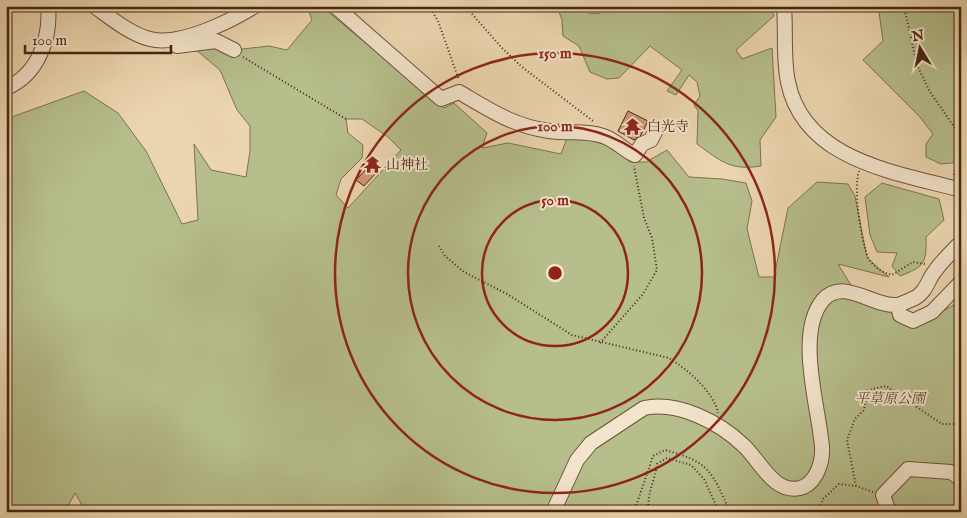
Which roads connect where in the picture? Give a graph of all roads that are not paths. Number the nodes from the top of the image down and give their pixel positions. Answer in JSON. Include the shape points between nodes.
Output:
{"nodes":[{"id":1,"x":48,"y":6,"type":"edge"},
{"id":2,"x":94,"y":6,"type":"edge"},
{"id":3,"x":255,"y":6,"type":"edge"},
{"id":4,"x":334,"y":6,"type":"edge"},
{"id":5,"x":784,"y":6,"type":"edge"},
{"id":6,"x":794,"y":6,"type":"edge"},
{"id":7,"x":156,"y":36,"type":"junction"},
{"id":8,"x":234,"y":50,"type":"dead end"},
{"id":9,"x":6,"y":88,"type":"edge"},
{"id":10,"x":656,"y":130,"type":"dead end"},
{"id":11,"x":817,"y":133,"type":"junction"},
{"id":12,"x":957,"y":189,"type":"edge"},
{"id":13,"x":961,"y":245,"type":"edge"},
{"id":14,"x":961,"y":282,"type":"edge"},
{"id":15,"x":898,"y":305,"type":"junction"},
{"id":16,"x":961,"y":479,"type":"edge"},
{"id":17,"x":553,"y":512,"type":"edge"},
{"id":18,"x":889,"y":512,"type":"edge"}],
"edges":[{"from":1,"to":9,"type":"street","via":[[46,37],[34,66]]},
{"from":2,"to":7,"type":"street","via":[[124,27]]},
{"from":3,"to":7,"type":"street","via":[[225,24],[207,30],[168,40]]},
{"from":4,"to":10,"type":"street","via":[[441,99],[459,92],[518,125],[550,132],[602,136],[635,155],[642,144],[651,140]]},
{"from":5,"to":11,"type":"street","via":[[791,94],[801,117]]},
{"from":6,"to":11,"type":"street","via":[[796,85]]},
{"from":7,"to":8,"type":"street","via":[[159,48],[216,41]]},
{"from":11,"to":12,"type":"street","via":[[830,146],[862,162]]},
{"from":13,"to":15,"type":"street","via":[[934,272],[926,289]]},
{"from":14,"to":15,"type":"street","via":[[932,312],[913,321],[900,315]]},
{"from":15,"to":17,"type":"street","via":[[839,290],[830,293],[822,302],[812,330],[810,358],[822,449],[818,470],[808,484],[795,488],[774,480],[743,444],[721,428],[673,408],[644,408],[591,443],[577,460]]},
{"from":16,"to":18,"type":"street","via":[[951,472],[908,469],[883,495]]}]}
